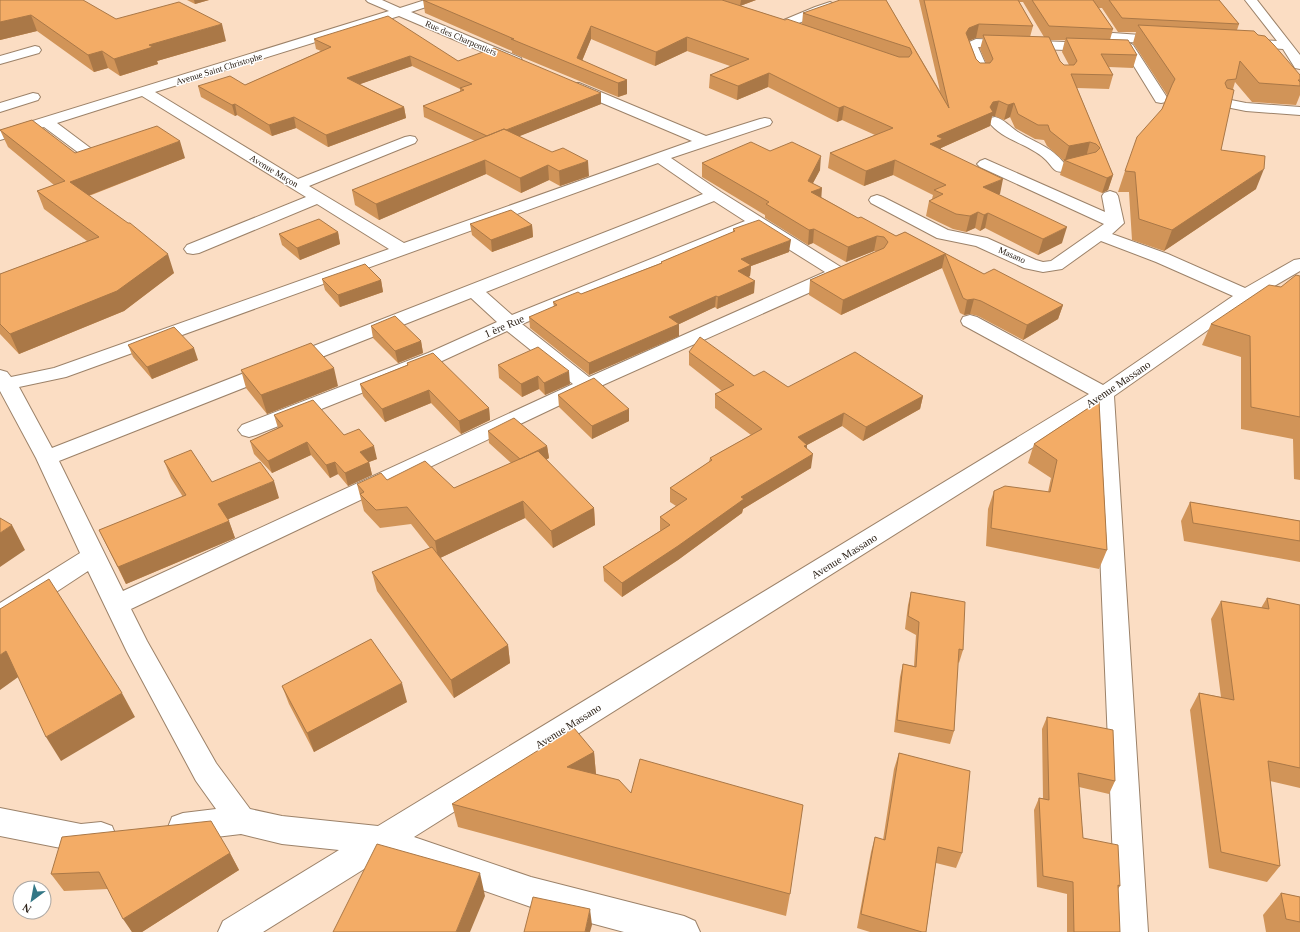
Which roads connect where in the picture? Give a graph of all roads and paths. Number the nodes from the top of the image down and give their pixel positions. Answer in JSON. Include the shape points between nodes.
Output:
{"nodes":[{"id":1,"x":372,"y":0,"type":"edge"},
{"id":2,"x":437,"y":0,"type":"edge"},
{"id":3,"x":1251,"y":0,"type":"edge"},
{"id":4,"x":844,"y":3,"type":"edge"},
{"id":5,"x":398,"y":12,"type":"junction"},
{"id":6,"x":768,"y":20,"type":"edge"},
{"id":7,"x":783,"y":25,"type":"junction"},
{"id":8,"x":1105,"y":25,"type":"edge"},
{"id":9,"x":798,"y":30,"type":"edge"},
{"id":10,"x":1034,"y":32,"type":"edge"},
{"id":11,"x":1113,"y":37,"type":"junction"},
{"id":12,"x":1176,"y":40,"type":"edge"},
{"id":13,"x":1231,"y":42,"type":"edge"},
{"id":14,"x":1046,"y":44,"type":"junction"},
{"id":15,"x":1287,"y":45,"type":"junction"},
{"id":16,"x":1129,"y":48,"type":"junction"},
{"id":17,"x":35,"y":50,"type":"dead end"},
{"id":18,"x":1056,"y":56,"type":"edge"},
{"id":19,"x":0,"y":60,"type":"edge"},
{"id":20,"x":1300,"y":65,"type":"edge"},
{"id":21,"x":530,"y":67,"type":"edge"},
{"id":22,"x":982,"y":72,"type":"edge"},
{"id":23,"x":559,"y":79,"type":"edge"},
{"id":24,"x":145,"y":92,"type":"junction"},
{"id":25,"x":33,"y":97,"type":"dead end"},
{"id":26,"x":1161,"y":99,"type":"dead end"},
{"id":27,"x":1226,"y":102,"type":"edge"},
{"id":28,"x":0,"y":108,"type":"edge"},
{"id":29,"x":1300,"y":112,"type":"edge"},
{"id":30,"x":995,"y":121,"type":"dead end"},
{"id":31,"x":46,"y":122,"type":"junction"},
{"id":32,"x":765,"y":122,"type":"dead end"},
{"id":33,"x":0,"y":136,"type":"edge"},
{"id":34,"x":410,"y":140,"type":"dead end"},
{"id":35,"x":705,"y":141,"type":"junction"},
{"id":36,"x":660,"y":158,"type":"junction"},
{"id":37,"x":96,"y":159,"type":"edge"},
{"id":38,"x":985,"y":164,"type":"dead end"},
{"id":39,"x":1026,"y":183,"type":"junction"},
{"id":40,"x":298,"y":186,"type":"junction"},
{"id":41,"x":714,"y":195,"type":"junction"},
{"id":42,"x":1110,"y":196,"type":"dead end"},
{"id":43,"x":318,"y":198,"type":"junction"},
{"id":44,"x":876,"y":200,"type":"dead end"},
{"id":45,"x":758,"y":221,"type":"junction"},
{"id":46,"x":1116,"y":223,"type":"junction"},
{"id":47,"x":1098,"y":235,"type":"junction"},
{"id":48,"x":193,"y":249,"type":"dead end"},
{"id":49,"x":403,"y":250,"type":"junction"},
{"id":50,"x":1300,"y":264,"type":"edge"},
{"id":51,"x":473,"y":290,"type":"junction"},
{"id":52,"x":1246,"y":294,"type":"junction"},
{"id":53,"x":970,"y":321,"type":"dead end"},
{"id":54,"x":509,"y":324,"type":"junction"},
{"id":55,"x":2,"y":382,"type":"edge"},
{"id":56,"x":587,"y":385,"type":"junction"},
{"id":57,"x":1104,"y":394,"type":"junction"},
{"id":58,"x":249,"y":430,"type":"dead end"},
{"id":59,"x":47,"y":458,"type":"junction"},
{"id":60,"x":93,"y":556,"type":"junction"},
{"id":61,"x":118,"y":604,"type":"junction"},
{"id":62,"x":0,"y":616,"type":"edge"},
{"id":63,"x":241,"y":820,"type":"junction"},
{"id":64,"x":0,"y":822,"type":"edge"},
{"id":65,"x":157,"y":829,"type":"edge"},
{"id":66,"x":126,"y":833,"type":"edge"},
{"id":67,"x":383,"y":841,"type":"junction"},
{"id":68,"x":234,"y":932,"type":"edge"},
{"id":69,"x":684,"y":932,"type":"edge"},
{"id":70,"x":1132,"y":932,"type":"edge"}],
"edges":[{"from":1,"to":5,"type":"street","name":"Rue des Charpentiers"},
{"from":2,"to":5,"type":"street","name":"Avenue Saint Christophe"},
{"from":3,"to":15,"type":"street"},
{"from":4,"to":7,"type":"street","via":[[819,9]]},
{"from":5,"to":21,"type":"street","name":"Rue des Charpentiers"},
{"from":5,"to":24,"type":"street","name":"Avenue Saint Christophe"},
{"from":6,"to":7,"type":"street"},
{"from":7,"to":9,"type":"street"},
{"from":8,"to":11,"type":"street"},
{"from":10,"to":14,"type":"street"},
{"from":11,"to":12,"type":"street"},
{"from":11,"to":16,"type":"street"},
{"from":13,"to":15,"type":"street"},
{"from":14,"to":16,"type":"street"},
{"from":14,"to":18,"type":"street"},
{"from":14,"to":22,"type":"street","via":[[973,44],[971,46]]},
{"from":15,"to":20,"type":"street"},
{"from":16,"to":26,"type":"street"},
{"from":17,"to":19,"type":"street"},
{"from":23,"to":35,"type":"street"},
{"from":24,"to":31,"type":"street","name":"Avenue Saint Christophe"},
{"from":24,"to":40,"type":"street","name":"Avenue Maçon"},
{"from":25,"to":28,"type":"street"},
{"from":27,"to":29,"type":"street","via":[[1246,107]]},
{"from":30,"to":39,"type":"street","via":[[1018,139],[1043,150],[1066,167]]},
{"from":31,"to":33,"type":"street","name":"Avenue Saint Christophe"},
{"from":31,"to":37,"type":"street"},
{"from":32,"to":35,"type":"street"},
{"from":34,"to":40,"type":"street"},
{"from":35,"to":36,"type":"street"},
{"from":36,"to":41,"type":"street"},
{"from":36,"to":49,"type":"street"},
{"from":38,"to":39,"type":"street"},
{"from":39,"to":46,"type":"street"},
{"from":40,"to":43,"type":"street","name":"Avenue Maçon"},
{"from":41,"to":45,"type":"street"},
{"from":41,"to":51,"type":"street"},
{"from":42,"to":46,"type":"street"},
{"from":43,"to":48,"type":"street"},
{"from":43,"to":49,"type":"street","name":"Avenue Maçon"},
{"from":44,"to":47,"type":"street","name":"Masano","via":[[942,234],[981,242],[1030,264],[1043,267],[1056,265]]},
{"from":45,"to":54,"type":"street","name":"1 ère Rue"},
{"from":45,"to":56,"type":"street","via":[[846,270]]},
{"from":46,"to":47,"type":"street","name":"Masano"},
{"from":47,"to":52,"type":"street","via":[[1162,258]]},
{"from":49,"to":55,"type":"street","via":[[59,373]]},
{"from":50,"to":52,"type":"street","name":"Avenue Massano"},
{"from":51,"to":54,"type":"street"},
{"from":51,"to":59,"type":"street"},
{"from":52,"to":57,"type":"street","name":"Avenue Massano"},
{"from":53,"to":57,"type":"street"},
{"from":54,"to":56,"type":"street"},
{"from":54,"to":58,"type":"street","name":"1 ère Rue","via":[[434,357]]},
{"from":55,"to":59,"type":"street"},
{"from":56,"to":61,"type":"street"},
{"from":57,"to":67,"type":"street","name":"Avenue Massano"},
{"from":57,"to":70,"type":"street"},
{"from":59,"to":60,"type":"street"},
{"from":60,"to":61,"type":"street"},
{"from":60,"to":62,"type":"street"},
{"from":61,"to":63,"type":"street","via":[[136,644],[206,772]]},
{"from":63,"to":65,"type":"street"},
{"from":63,"to":67,"type":"street","via":[[282,830]]},
{"from":64,"to":66,"type":"street","via":[[81,838]]},
{"from":67,"to":68,"type":"street","name":"Avenue Massano"},
{"from":67,"to":69,"type":"street","via":[[531,892]]}]}
